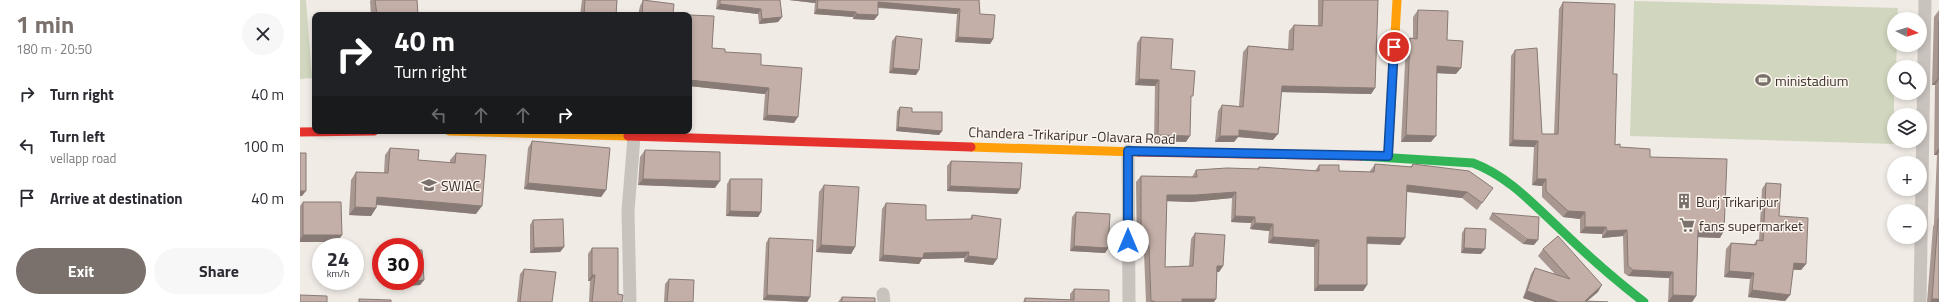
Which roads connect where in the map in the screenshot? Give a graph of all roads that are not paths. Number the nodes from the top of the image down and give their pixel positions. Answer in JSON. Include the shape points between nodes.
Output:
{"nodes":[{"id":1,"x":1397,"y":0,"type":"edge"},
{"id":2,"x":1925,"y":0,"type":"edge"},
{"id":3,"x":300,"y":132,"type":"edge"},
{"id":4,"x":312,"y":132,"type":"edge"},
{"id":5,"x":542,"y":134,"type":"edge"},
{"id":6,"x":634,"y":137,"type":"junction"},
{"id":7,"x":1128,"y":151,"type":"junction"},
{"id":8,"x":1388,"y":156,"type":"junction"},
{"id":9,"x":630,"y":302,"type":"edge"},
{"id":10,"x":1129,"y":302,"type":"edge"},
{"id":11,"x":1644,"y":302,"type":"edge"},
{"id":12,"x":1920,"y":302,"type":"edge"}],
"edges":[{"from":1,"to":8,"type":"main road"},
{"from":2,"to":12,"type":"street"},
{"from":3,"to":4,"type":"main road"},
{"from":5,"to":6,"type":"main road","name":"Chandera -Trikaripur -Olavara Road"},
{"from":6,"to":7,"type":"main road","name":"Chandera -Trikaripur -Olavara Road"},
{"from":6,"to":9,"type":"street","via":[[628,211]]},
{"from":7,"to":8,"type":"main road","name":"Chandera -Trikaripur -Olavara Road"},
{"from":7,"to":10,"type":"street"},
{"from":8,"to":11,"type":"main road","name":"Chandera -Trikaripur -Olavara Road","via":[[1473,163],[1490,169],[1514,185],[1611,277]]}]}
